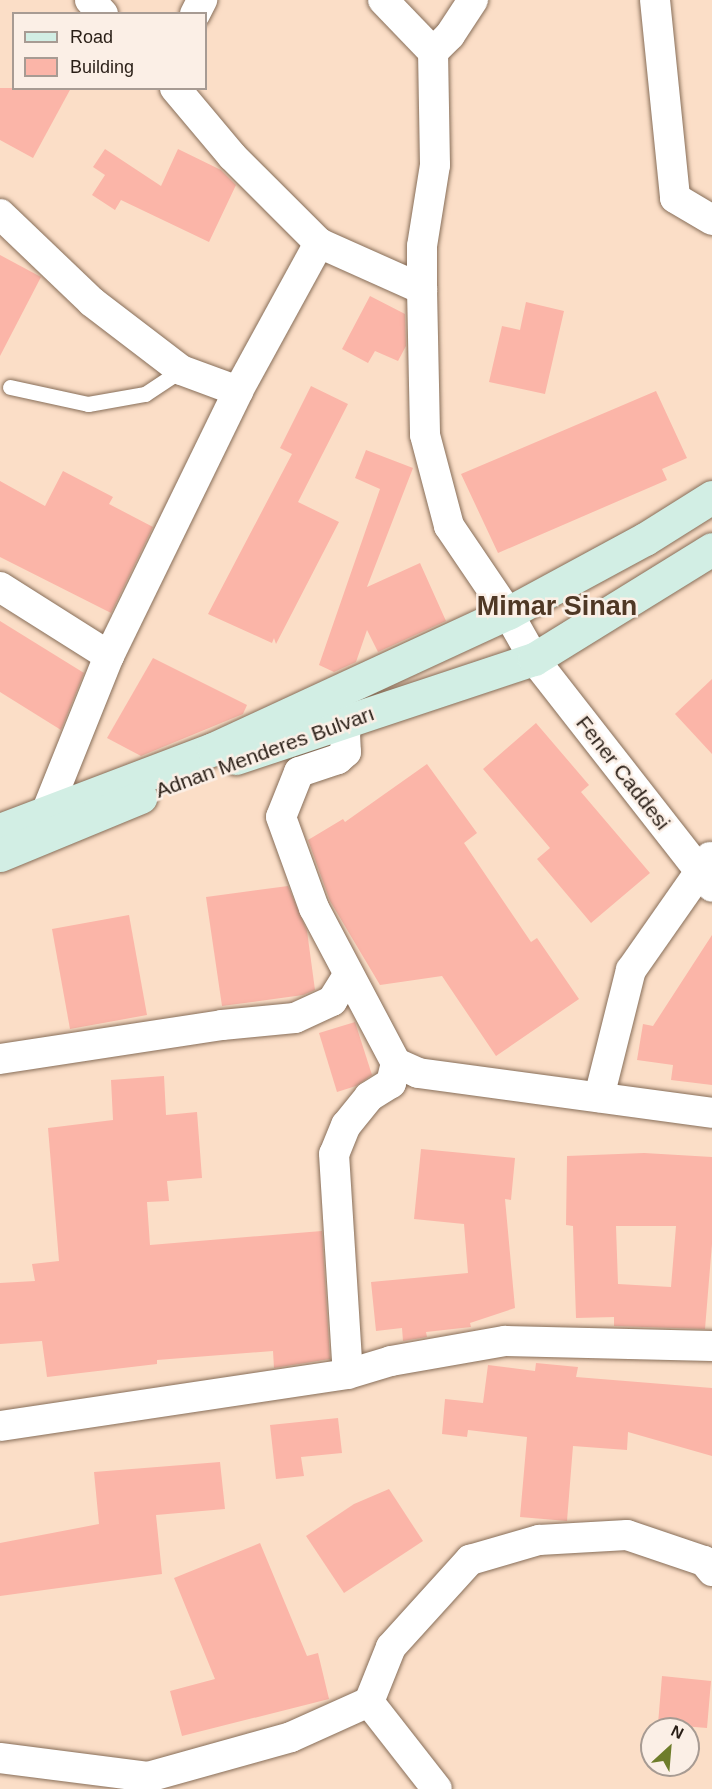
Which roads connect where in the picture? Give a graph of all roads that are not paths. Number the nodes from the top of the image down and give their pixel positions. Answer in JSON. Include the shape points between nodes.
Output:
{"nodes":[{"id":1,"x":90,"y":0,"type":"edge"},
{"id":2,"x":383,"y":0,"type":"edge"},
{"id":3,"x":473,"y":0,"type":"edge"},
{"id":4,"x":655,"y":0,"type":"edge"},
{"id":5,"x":101,"y":12,"type":"edge"},
{"id":6,"x":433,"y":52,"type":"junction"},
{"id":7,"x":177,"y":90,"type":"edge"},
{"id":8,"x":0,"y":214,"type":"edge"},
{"id":9,"x":712,"y":220,"type":"edge"},
{"id":10,"x":319,"y":243,"type":"junction"},
{"id":11,"x":422,"y":289,"type":"junction"},
{"id":12,"x":181,"y":370,"type":"junction"},
{"id":13,"x":10,"y":387,"type":"dead end"},
{"id":14,"x":238,"y":391,"type":"junction"},
{"id":15,"x":712,"y":497,"type":"edge"},
{"id":16,"x":712,"y":549,"type":"edge"},
{"id":17,"x":0,"y":587,"type":"edge"},
{"id":18,"x":508,"y":613,"type":"junction"},
{"id":19,"x":110,"y":656,"type":"junction"},
{"id":20,"x":534,"y":659,"type":"junction"},
{"id":21,"x":339,"y":724,"type":"junction"},
{"id":22,"x":47,"y":810,"type":"junction"},
{"id":23,"x":0,"y":830,"type":"edge"},
{"id":24,"x":0,"y":855,"type":"edge"},
{"id":25,"x":707,"y":870,"type":"edge"},
{"id":26,"x":347,"y":977,"type":"junction"},
{"id":27,"x":0,"y":1059,"type":"edge"},
{"id":28,"x":396,"y":1063,"type":"junction"},
{"id":29,"x":599,"y":1097,"type":"junction"},
{"id":30,"x":712,"y":1113,"type":"edge"},
{"id":31,"x":712,"y":1346,"type":"edge"},
{"id":32,"x":348,"y":1374,"type":"junction"},
{"id":33,"x":0,"y":1426,"type":"edge"},
{"id":34,"x":712,"y":1571,"type":"edge"},
{"id":35,"x":369,"y":1702,"type":"junction"},
{"id":36,"x":0,"y":1758,"type":"edge"},
{"id":37,"x":437,"y":1789,"type":"edge"}],
"edges":[{"from":1,"to":5,"type":"street"},
{"from":2,"to":6,"type":"street"},
{"from":3,"to":6,"type":"street","via":[[450,35]]},
{"from":4,"to":9,"type":"street","via":[[675,198]]},
{"from":6,"to":11,"type":"street","name":"Fener Caddesi","via":[[435,165],[422,246]]},
{"from":7,"to":10,"type":"street","via":[[232,156]]},
{"from":8,"to":12,"type":"street","via":[[92,302]]},
{"from":10,"to":11,"type":"street"},
{"from":10,"to":14,"type":"street"},
{"from":11,"to":18,"type":"street","name":"Fener Caddesi","via":[[425,435],[446,515],[449,526]]},
{"from":12,"to":13,"type":"lane","via":[[145,394],[87,404]]},
{"from":12,"to":14,"type":"street"},
{"from":14,"to":19,"type":"street"},
{"from":15,"to":18,"type":"main road","name":"Adnan Menderes Bulvarı","via":[[645,539]]},
{"from":16,"to":20,"type":"main road","name":"Adnan Menderes Bulvarı"},
{"from":17,"to":19,"type":"street"},
{"from":18,"to":20,"type":"street","name":"Fener Caddesi"},
{"from":18,"to":22,"type":"main road","name":"Adnan Menderes Bulvarı","via":[[213,749]]},
{"from":19,"to":22,"type":"street"},
{"from":20,"to":21,"type":"main road","name":"Adnan Menderes Bulvarı"},
{"from":20,"to":25,"type":"street","name":"Fener Caddesi"},
{"from":21,"to":24,"type":"main road","name":"Adnan Menderes Bulvarı","via":[[221,763]]},
{"from":21,"to":26,"type":"street","via":[[345,734],[346,752],[338,759],[299,772],[281,817],[314,908]]},
{"from":22,"to":23,"type":"main road","name":"Adnan Menderes Bulvarı"},
{"from":25,"to":29,"type":"street","via":[[632,970]]},
{"from":26,"to":27,"type":"street","via":[[332,1001],[295,1018],[222,1025]]},
{"from":26,"to":28,"type":"street"},
{"from":28,"to":29,"type":"street","via":[[418,1073]]},
{"from":28,"to":32,"type":"street","via":[[391,1083],[369,1097],[352,1118],[334,1154]]},
{"from":29,"to":30,"type":"street"},
{"from":31,"to":32,"type":"street","via":[[505,1341],[391,1361]]},
{"from":32,"to":33,"type":"street"},
{"from":34,"to":35,"type":"street","via":[[704,1561],[627,1535],[539,1540],[470,1560],[391,1647]]},
{"from":35,"to":36,"type":"street","via":[[291,1737],[148,1777]]},
{"from":35,"to":37,"type":"street"}]}
